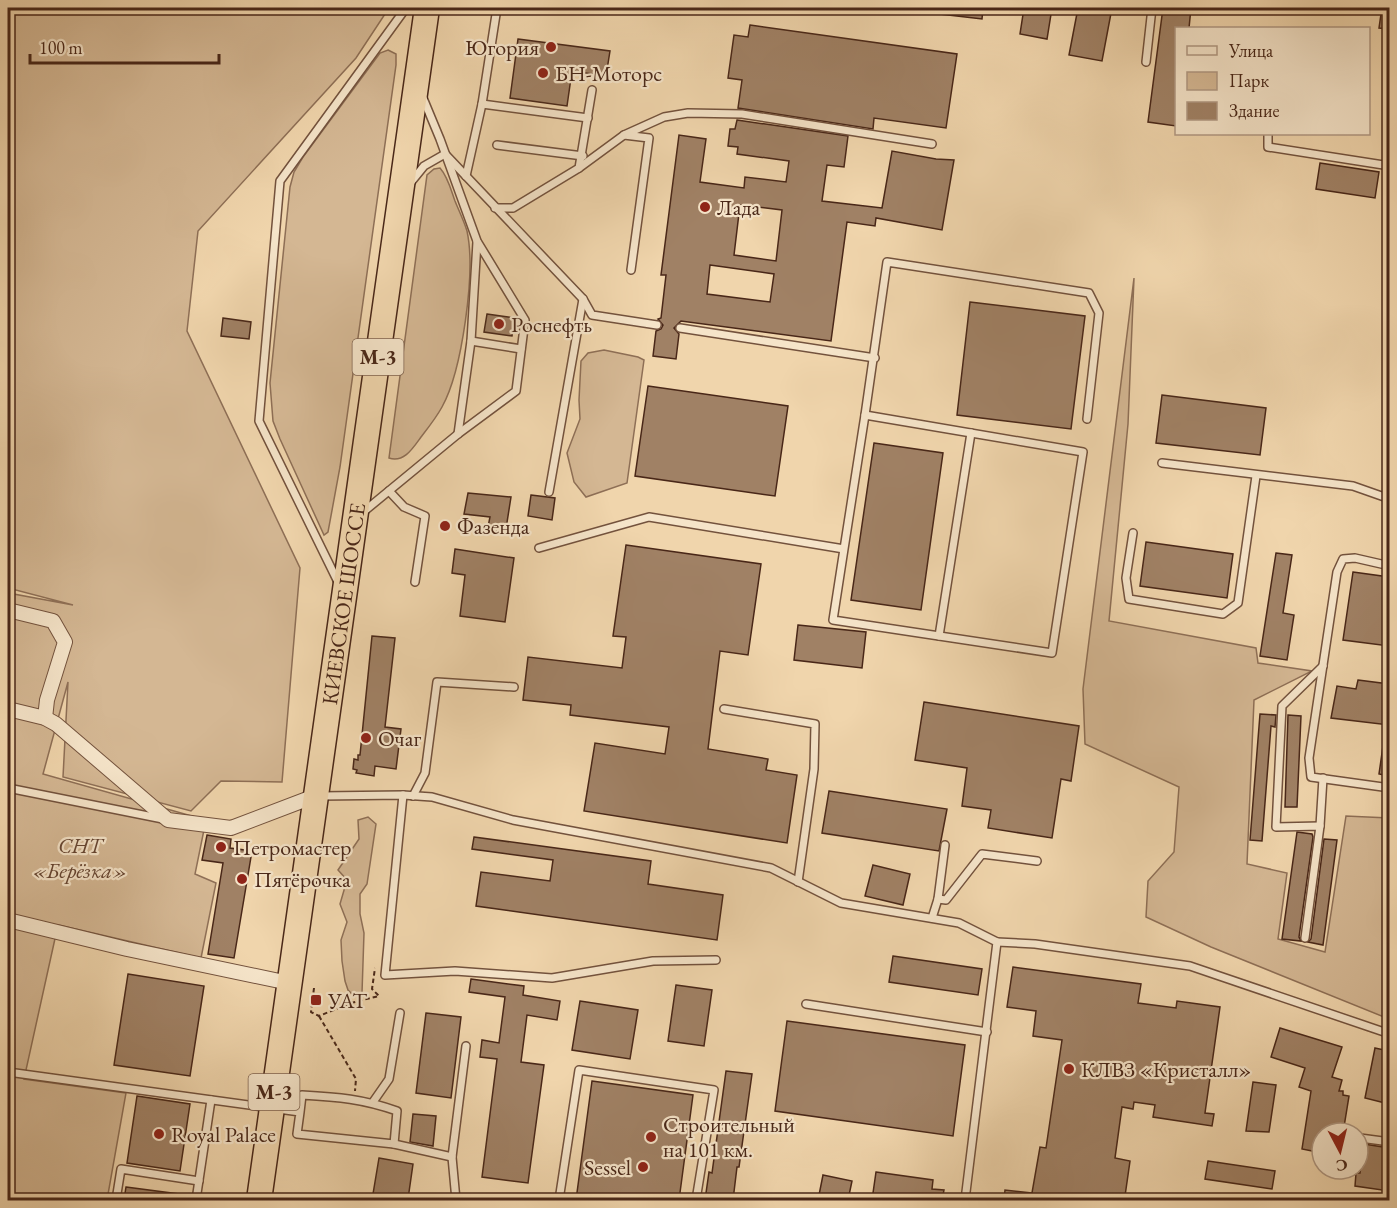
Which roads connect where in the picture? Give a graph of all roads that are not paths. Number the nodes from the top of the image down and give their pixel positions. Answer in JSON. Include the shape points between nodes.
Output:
{"nodes":[{"id":1,"x":406,"y":8,"type":"edge"},
{"id":2,"x":427,"y":8,"type":"edge"},
{"id":3,"x":498,"y":8,"type":"edge"},
{"id":4,"x":1152,"y":8,"type":"edge"},
{"id":5,"x":1378,"y":8,"type":"edge"},
{"id":6,"x":1389,"y":9,"type":"edge"},
{"id":7,"x":1146,"y":62,"type":"dead end"},
{"id":8,"x":416,"y":83,"type":"junction"},
{"id":9,"x":592,"y":90,"type":"dead end"},
{"id":10,"x":482,"y":104,"type":"junction"},
{"id":11,"x":588,"y":118,"type":"junction"},
{"id":12,"x":624,"y":135,"type":"junction"},
{"id":13,"x":1268,"y":135,"type":"edge"},
{"id":14,"x":932,"y":144,"type":"dead end"},
{"id":15,"x":497,"y":145,"type":"dead end"},
{"id":16,"x":445,"y":154,"type":"junction"},
{"id":17,"x":583,"y":156,"type":"junction"},
{"id":18,"x":1389,"y":166,"type":"edge"},
{"id":19,"x":579,"y":168,"type":"junction"},
{"id":20,"x":466,"y":176,"type":"junction"},
{"id":21,"x":400,"y":195,"type":"junction"},
{"id":22,"x":495,"y":208,"type":"junction"},
{"id":23,"x":477,"y":241,"type":"junction"},
{"id":24,"x":631,"y":270,"type":"dead end"},
{"id":25,"x":583,"y":299,"type":"junction"},
{"id":26,"x":657,"y":325,"type":"dead end"},
{"id":27,"x":680,"y":328,"type":"dead end"},
{"id":28,"x":471,"y":341,"type":"junction"},
{"id":29,"x":521,"y":349,"type":"junction"},
{"id":30,"x":875,"y":358,"type":"junction"},
{"id":31,"x":865,"y":415,"type":"junction"},
{"id":32,"x":1087,"y":419,"type":"dead end"},
{"id":33,"x":971,"y":433,"type":"junction"},
{"id":34,"x":458,"y":434,"type":"junction"},
{"id":35,"x":1162,"y":463,"type":"dead end"},
{"id":36,"x":1256,"y":476,"type":"junction"},
{"id":37,"x":389,"y":491,"type":"junction"},
{"id":38,"x":549,"y":492,"type":"dead end"},
{"id":39,"x":1389,"y":499,"type":"edge"},
{"id":40,"x":356,"y":519,"type":"junction"},
{"id":41,"x":1133,"y":533,"type":"dead end"},
{"id":42,"x":539,"y":548,"type":"dead end"},
{"id":43,"x":844,"y":549,"type":"junction"},
{"id":44,"x":1389,"y":566,"type":"edge"},
{"id":45,"x":415,"y":582,"type":"dead end"},
{"id":46,"x":344,"y":595,"type":"junction"},
{"id":47,"x":8,"y":610,"type":"edge"},
{"id":48,"x":939,"y":636,"type":"junction"},
{"id":49,"x":1323,"y":666,"type":"junction"},
{"id":50,"x":514,"y":687,"type":"dead end"},
{"id":51,"x":8,"y":709,"type":"edge"},
{"id":52,"x":724,"y":709,"type":"dead end"},
{"id":53,"x":45,"y":718,"type":"junction"},
{"id":54,"x":1323,"y":778,"type":"junction"},
{"id":55,"x":8,"y":788,"type":"edge"},
{"id":56,"x":1389,"y":788,"type":"edge"},
{"id":57,"x":403,"y":795,"type":"junction"},
{"id":58,"x":315,"y":796,"type":"junction"},
{"id":59,"x":413,"y":796,"type":"junction"},
{"id":60,"x":168,"y":820,"type":"junction"},
{"id":61,"x":1320,"y":826,"type":"junction"},
{"id":62,"x":945,"y":845,"type":"dead end"},
{"id":63,"x":1037,"y":861,"type":"dead end"},
{"id":64,"x":798,"y":882,"type":"junction"},
{"id":65,"x":938,"y":899,"type":"junction"},
{"id":66,"x":932,"y":918,"type":"junction"},
{"id":67,"x":8,"y":920,"type":"edge"},
{"id":68,"x":1305,"y":938,"type":"dead end"},
{"id":69,"x":997,"y":942,"type":"junction"},
{"id":70,"x":716,"y":960,"type":"dead end"},
{"id":71,"x":289,"y":982,"type":"junction"},
{"id":72,"x":806,"y":1004,"type":"dead end"},
{"id":73,"x":400,"y":1013,"type":"dead end"},
{"id":74,"x":987,"y":1032,"type":"junction"},
{"id":75,"x":1389,"y":1034,"type":"edge"},
{"id":76,"x":466,"y":1046,"type":"dead end"},
{"id":77,"x":8,"y":1072,"type":"edge"},
{"id":78,"x":211,"y":1100,"type":"junction"},
{"id":79,"x":373,"y":1102,"type":"junction"},
{"id":80,"x":272,"y":1108,"type":"junction"},
{"id":81,"x":300,"y":1112,"type":"junction"},
{"id":82,"x":1370,"y":1139,"type":"edge"},
{"id":83,"x":1389,"y":1142,"type":"edge"},
{"id":84,"x":394,"y":1144,"type":"junction"},
{"id":85,"x":452,"y":1157,"type":"junction"},
{"id":86,"x":199,"y":1181,"type":"junction"},
{"id":87,"x":116,"y":1200,"type":"edge"},
{"id":88,"x":196,"y":1200,"type":"edge"},
{"id":89,"x":259,"y":1200,"type":"edge"},
{"id":90,"x":456,"y":1200,"type":"edge"},
{"id":91,"x":560,"y":1200,"type":"edge"},
{"id":92,"x":696,"y":1200,"type":"edge"},
{"id":93,"x":965,"y":1200,"type":"edge"}],
"edges":[{"from":1,"to":46,"type":"lane","via":[[280,181],[259,421]]},
{"from":2,"to":8,"type":"highway","name":"КИЕВСКОЕ ШОССЕ","number":"М-3"},
{"from":3,"to":10,"type":"lane"},
{"from":4,"to":7,"type":"lane"},
{"from":5,"to":6,"type":"lane"},
{"from":8,"to":16,"type":"lane"},
{"from":8,"to":21,"type":"highway","name":"КИЕВСКОЕ ШОССЕ","number":"М-3"},
{"from":9,"to":11,"type":"lane"},
{"from":10,"to":11,"type":"lane"},
{"from":10,"to":20,"type":"lane"},
{"from":11,"to":17,"type":"lane"},
{"from":12,"to":14,"type":"lane","via":[[664,117],[688,113],[742,114]]},
{"from":12,"to":19,"type":"lane"},
{"from":12,"to":24,"type":"lane","via":[[649,138]]},
{"from":13,"to":18,"type":"lane","via":[[1268,147]]},
{"from":15,"to":17,"type":"lane"},
{"from":16,"to":20,"type":"lane"},
{"from":16,"to":21,"type":"lane","via":[[424,166]]},
{"from":16,"to":23,"type":"lane"},
{"from":17,"to":19,"type":"lane"},
{"from":19,"to":22,"type":"lane","via":[[513,208]]},
{"from":20,"to":22,"type":"lane"},
{"from":21,"to":40,"type":"highway","name":"КИЕВСКОЕ ШОССЕ","number":"М-3"},
{"from":22,"to":25,"type":"lane"},
{"from":23,"to":28,"type":"lane"},
{"from":23,"to":29,"type":"lane","via":[[525,320]]},
{"from":25,"to":26,"type":"lane","via":[[592,315]]},
{"from":25,"to":38,"type":"lane"},
{"from":27,"to":30,"type":"lane"},
{"from":28,"to":29,"type":"lane"},
{"from":28,"to":34,"type":"lane"},
{"from":29,"to":34,"type":"lane","via":[[516,391]]},
{"from":30,"to":31,"type":"lane"},
{"from":30,"to":32,"type":"lane","via":[[887,262],[1089,293],[1099,313]]},
{"from":31,"to":33,"type":"lane"},
{"from":31,"to":43,"type":"lane"},
{"from":33,"to":48,"type":"lane"},
{"from":33,"to":48,"type":"lane","via":[[1083,452],[1052,653]]},
{"from":34,"to":37,"type":"lane"},
{"from":35,"to":36,"type":"lane"},
{"from":36,"to":39,"type":"lane","via":[[1353,486]]},
{"from":36,"to":41,"type":"lane","via":[[1238,603],[1223,614],[1129,599],[1126,578]]},
{"from":37,"to":40,"type":"lane"},
{"from":37,"to":45,"type":"lane","via":[[404,507],[425,516]]},
{"from":40,"to":46,"type":"highway","name":"КИЕВСКОЕ ШОССЕ","number":"М-3"},
{"from":42,"to":43,"type":"lane","via":[[649,517]]},
{"from":43,"to":48,"type":"lane","via":[[833,620]]},
{"from":44,"to":49,"type":"lane","via":[[1355,558],[1343,560],[1337,572]]},
{"from":46,"to":58,"type":"highway","name":"КИЕВСКОЕ ШОССЕ","number":"М-3"},
{"from":47,"to":53,"type":"street","via":[[53,621],[65,642]]},
{"from":49,"to":54,"type":"lane","via":[[1309,758],[1311,777]]},
{"from":49,"to":61,"type":"lane","via":[[1282,705],[1276,826]]},
{"from":50,"to":59,"type":"lane","via":[[437,682],[425,774]]},
{"from":51,"to":53,"type":"street"},
{"from":52,"to":64,"type":"lane","via":[[815,724],[814,769]]},
{"from":53,"to":60,"type":"street"},
{"from":54,"to":56,"type":"lane"},
{"from":54,"to":61,"type":"lane"},
{"from":55,"to":60,"type":"lane"},
{"from":57,"to":58,"type":"lane"},
{"from":57,"to":59,"type":"lane"},
{"from":57,"to":70,"type":"lane","via":[[385,975],[455,971],[552,978],[654,961]]},
{"from":58,"to":60,"type":"street","via":[[231,828]]},
{"from":58,"to":71,"type":"highway","name":"КИЕВСКОЕ ШОССЕ","number":"М-3"},
{"from":59,"to":64,"type":"lane","via":[[432,797],[513,820],[771,868]]},
{"from":61,"to":68,"type":"lane"},
{"from":62,"to":65,"type":"lane"},
{"from":63,"to":65,"type":"lane","via":[[982,854],[946,900]]},
{"from":64,"to":66,"type":"lane","via":[[841,903]]},
{"from":65,"to":66,"type":"lane"},
{"from":66,"to":69,"type":"lane","via":[[959,923]]},
{"from":67,"to":71,"type":"street"},
{"from":69,"to":74,"type":"lane"},
{"from":69,"to":75,"type":"lane","via":[[1190,966]]},
{"from":71,"to":80,"type":"highway","name":"КИЕВСКОЕ ШОССЕ","number":"М-3"},
{"from":72,"to":74,"type":"lane"},
{"from":73,"to":79,"type":"lane","via":[[389,1079]]},
{"from":74,"to":93,"type":"lane"},
{"from":76,"to":85,"type":"lane"},
{"from":77,"to":78,"type":"lane"},
{"from":78,"to":80,"type":"lane"},
{"from":78,"to":86,"type":"lane"},
{"from":79,"to":81,"type":"lane","via":[[302,1095]]},
{"from":79,"to":84,"type":"lane","via":[[397,1110]]},
{"from":80,"to":81,"type":"lane"},
{"from":80,"to":89,"type":"highway","name":"КИЕВСКОЕ ШОССЕ","number":"М-3"},
{"from":81,"to":84,"type":"lane","via":[[297,1134]]},
{"from":82,"to":83,"type":"lane"},
{"from":84,"to":85,"type":"lane"},
{"from":85,"to":90,"type":"lane"},
{"from":86,"to":87,"type":"lane","via":[[121,1169]]},
{"from":86,"to":88,"type":"lane"},
{"from":91,"to":92,"type":"lane","via":[[579,1070],[714,1090]]}]}
